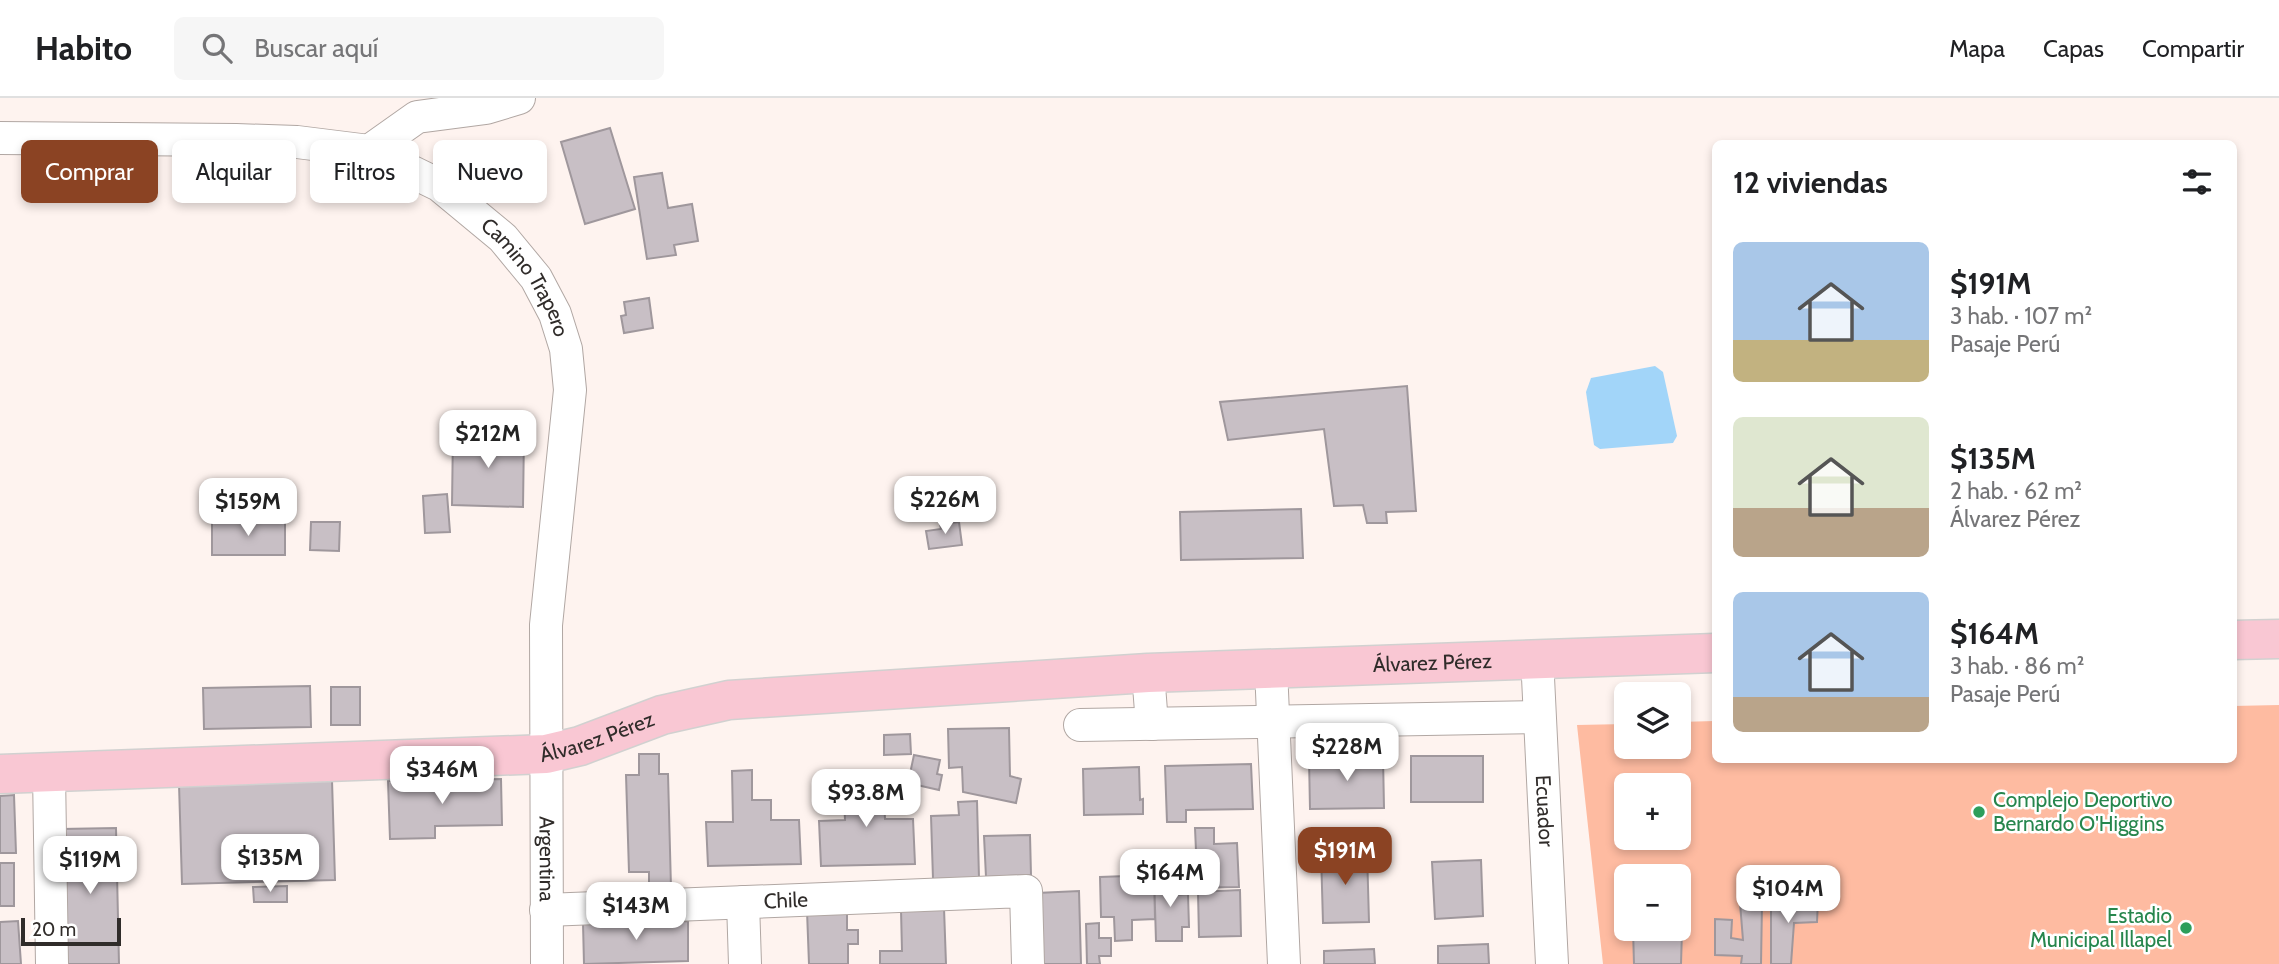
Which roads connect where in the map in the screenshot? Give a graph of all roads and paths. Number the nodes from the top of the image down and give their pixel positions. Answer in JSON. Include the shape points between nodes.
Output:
{"nodes":[{"id":1,"x":519,"y":98,"type":"edge"},
{"id":2,"x":0,"y":138,"type":"edge"},
{"id":3,"x":385,"y":140,"type":"edge"},
{"id":4,"x":310,"y":144,"type":"edge"},
{"id":5,"x":419,"y":175,"type":"edge"},
{"id":6,"x":2279,"y":639,"type":"edge"},
{"id":7,"x":2237,"y":640,"type":"edge"},
{"id":8,"x":1712,"y":653,"type":"edge"},
{"id":9,"x":1536,"y":657,"type":"junction"},
{"id":10,"x":1271,"y":668,"type":"junction"},
{"id":11,"x":1148,"y":673,"type":"junction"},
{"id":12,"x":1539,"y":717,"type":"junction"},
{"id":13,"x":1273,"y":721,"type":"junction"},
{"id":14,"x":1152,"y":724,"type":"junction"},
{"id":15,"x":1080,"y":725,"type":"dead end"},
{"id":16,"x":547,"y":754,"type":"junction"},
{"id":17,"x":48,"y":773,"type":"junction"},
{"id":18,"x":0,"y":774,"type":"edge"},
{"id":19,"x":743,"y":902,"type":"junction"},
{"id":20,"x":547,"y":909,"type":"junction"},
{"id":21,"x":52,"y":964,"type":"edge"},
{"id":22,"x":547,"y":964,"type":"edge"},
{"id":23,"x":745,"y":964,"type":"edge"},
{"id":24,"x":1028,"y":964,"type":"edge"},
{"id":25,"x":1284,"y":964,"type":"edge"},
{"id":26,"x":1552,"y":964,"type":"edge"}],
"edges":[{"from":1,"to":3,"type":"street","via":[[485,108],[417,117]]},
{"from":2,"to":4,"type":"street","name":"Camino Trapero"},
{"from":5,"to":16,"type":"street","name":"Camino Trapero","via":[[439,185],[503,238],[536,278],[566,349],[570,390],[545,625]]},
{"from":6,"to":7,"type":"main road"},
{"from":8,"to":9,"type":"main road","name":"Álvarez Pérez"},
{"from":9,"to":10,"type":"main road","name":"Álvarez Pérez"},
{"from":9,"to":12,"type":"street","name":"Ecuador"},
{"from":10,"to":11,"type":"main road","name":"Álvarez Pérez"},
{"from":10,"to":13,"type":"street"},
{"from":11,"to":14,"type":"street"},
{"from":11,"to":16,"type":"main road","name":"Álvarez Pérez","via":[[729,700],[662,715]]},
{"from":12,"to":13,"type":"street"},
{"from":12,"to":26,"type":"street","name":"Ecuador"},
{"from":13,"to":14,"type":"street"},
{"from":13,"to":25,"type":"street"},
{"from":14,"to":15,"type":"street"},
{"from":16,"to":17,"type":"main road","name":"Álvarez Pérez"},
{"from":16,"to":20,"type":"street","name":"Argentina"},
{"from":17,"to":18,"type":"main road","name":"Álvarez Pérez"},
{"from":17,"to":21,"type":"street"},
{"from":19,"to":20,"type":"street","name":"Chile"},
{"from":19,"to":23,"type":"street"},
{"from":19,"to":24,"type":"street","name":"Chile","via":[[1026,891]]},
{"from":20,"to":22,"type":"street","name":"Argentina"}]}
